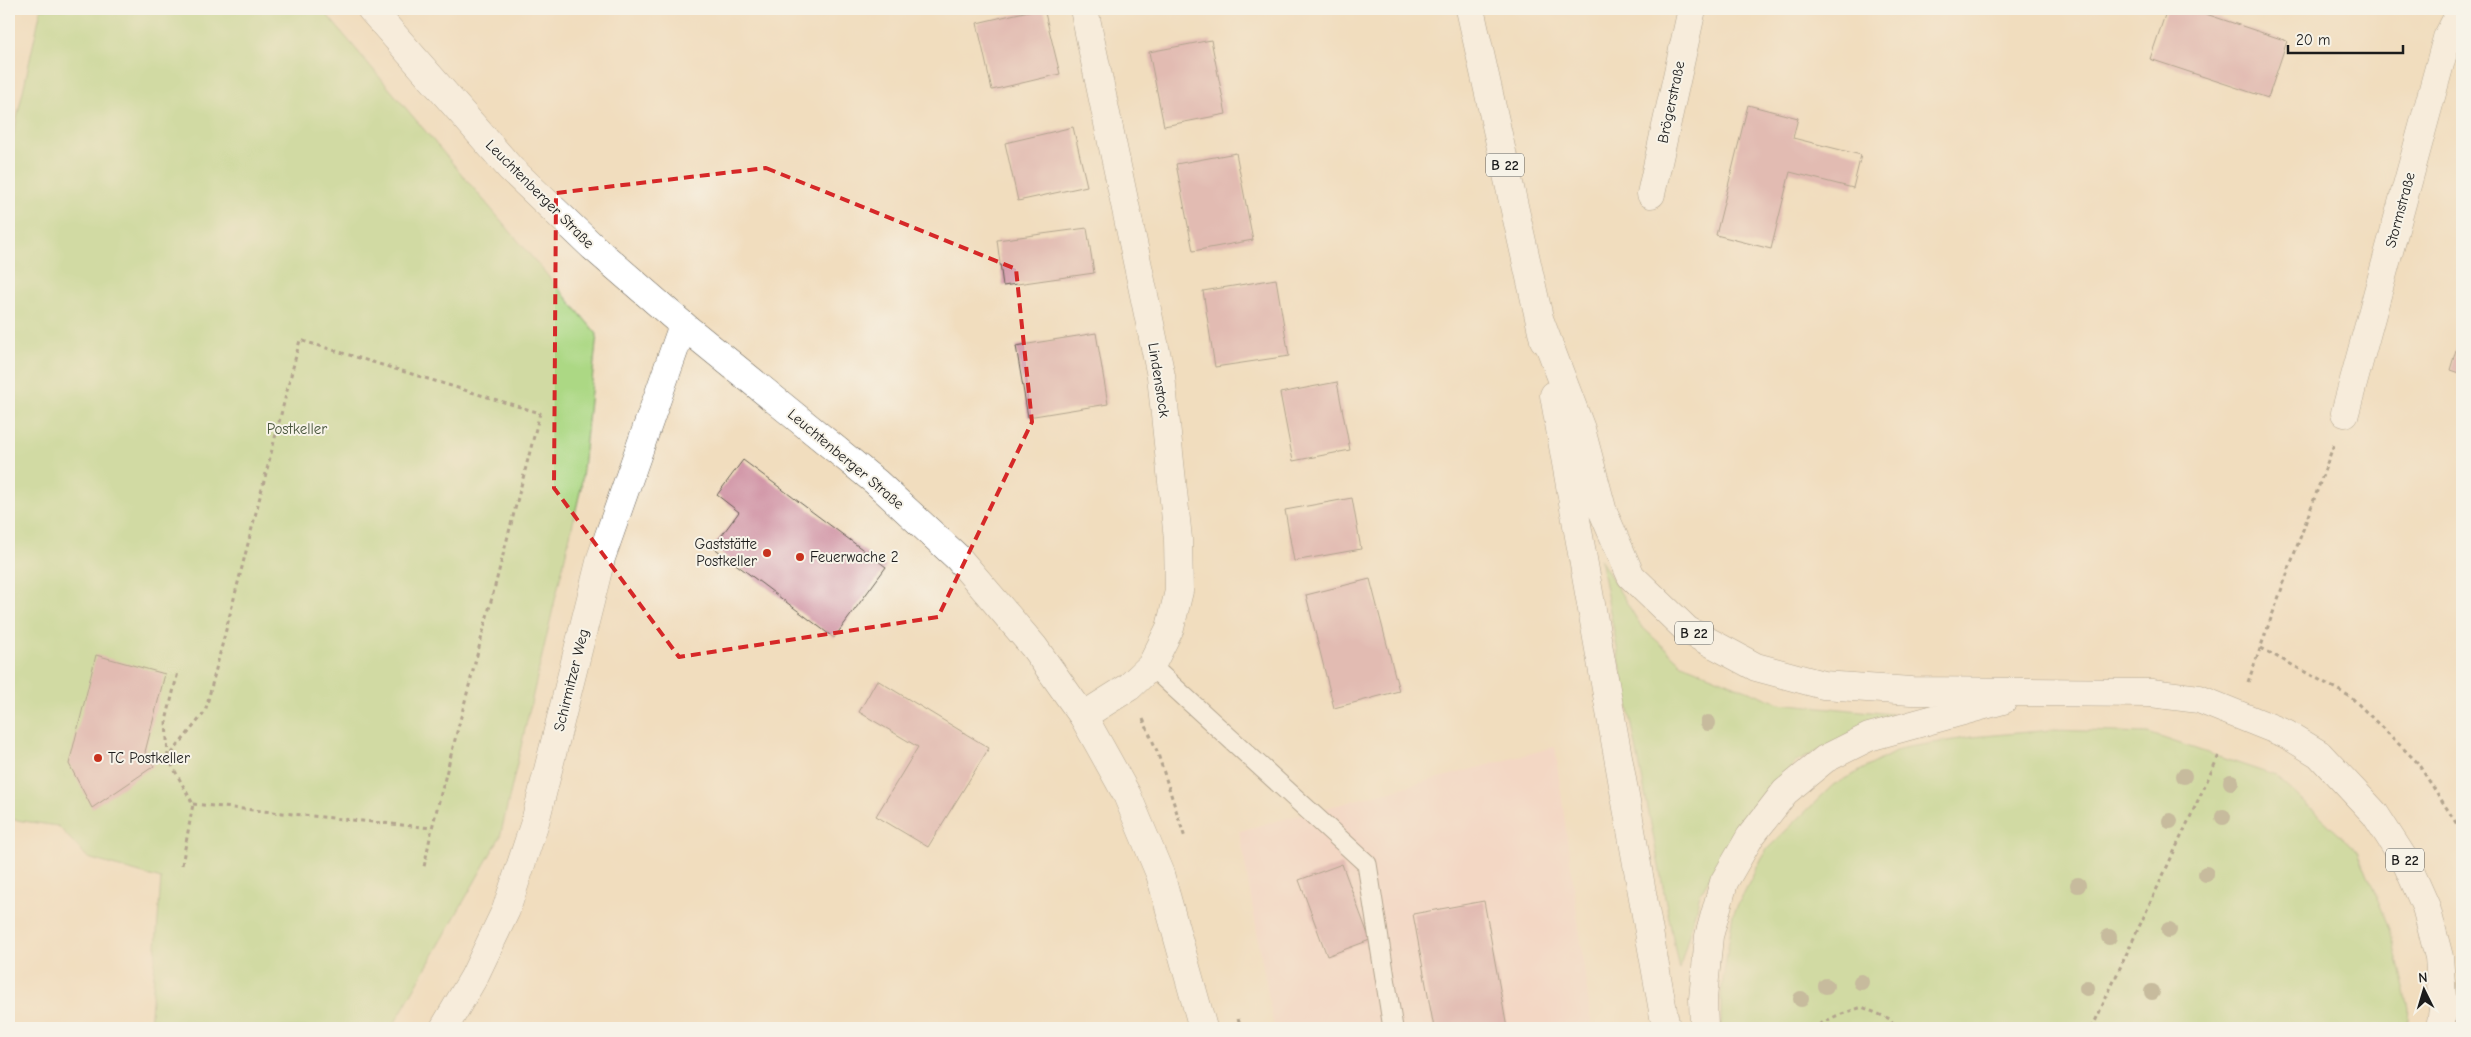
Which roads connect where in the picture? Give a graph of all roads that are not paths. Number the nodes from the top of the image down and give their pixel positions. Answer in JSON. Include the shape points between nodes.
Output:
{"nodes":[{"id":1,"x":371,"y":9,"type":"edge"},
{"id":2,"x":1084,"y":9,"type":"edge"},
{"id":3,"x":1470,"y":9,"type":"edge"},
{"id":4,"x":1692,"y":9,"type":"edge"},
{"id":5,"x":2462,"y":9,"type":"edge"},
{"id":6,"x":1651,"y":194,"type":"dead end"},
{"id":7,"x":1540,"y":321,"type":"junction"},
{"id":8,"x":683,"y":325,"type":"junction"},
{"id":9,"x":2345,"y":413,"type":"road end"},
{"id":10,"x":1151,"y":666,"type":"junction"},
{"id":11,"x":2038,"y":691,"type":"junction"},
{"id":12,"x":1083,"y":716,"type":"junction"},
{"id":13,"x":1196,"y":997,"type":"junction"},
{"id":14,"x":444,"y":1028,"type":"edge"},
{"id":15,"x":1197,"y":1028,"type":"edge"},
{"id":16,"x":1203,"y":1028,"type":"edge"},
{"id":17,"x":1393,"y":1028,"type":"edge"},
{"id":18,"x":1666,"y":1028,"type":"edge"},
{"id":19,"x":1704,"y":1028,"type":"edge"},
{"id":20,"x":2440,"y":1028,"type":"edge"}],
"edges":[{"from":1,"to":8,"type":"street","name":"Leuchtenberger Straße","via":[[510,168],[593,247]]},
{"from":2,"to":10,"type":"street","name":"Lindenstock","via":[[1161,376],[1177,530],[1179,591],[1170,628]]},
{"from":3,"to":7,"type":"street","number":"B 22"},
{"from":4,"to":6,"type":"street","name":"Brögerstraße"},
{"from":5,"to":9,"type":"street","name":"Stormstraße","via":[[2446,38]]},
{"from":7,"to":11,"type":"street","number":"B 22","via":[[1581,429],[1603,512],[1631,576],[1687,630],[1756,667],[1823,685],[1911,691]]},
{"from":7,"to":18,"type":"street","number":"B 22"},
{"from":8,"to":12,"type":"street","name":"Leuchtenberger Straße","via":[[876,482],[958,558],[1034,647]]},
{"from":8,"to":14,"type":"street","name":"Schirmitzer Weg","via":[[601,558],[536,822],[506,910],[474,977]]},
{"from":10,"to":12,"type":"street","name":"Lindenstock","via":[[1129,688]]},
{"from":10,"to":17,"type":"lane","via":[[1367,864]]},
{"from":11,"to":19,"type":"street","number":"B 22","via":[[1869,737],[1825,759],[1785,792],[1750,837],[1724,882],[1709,936],[1703,999]]},
{"from":11,"to":20,"type":"street","number":"B 22","via":[[2139,692],[2199,699],[2286,734],[2319,754],[2375,814],[2406,862],[2426,907],[2439,957],[2443,1010]]},
{"from":12,"to":13,"type":"street","name":"Leuchtenberger Straße","via":[[1127,795],[1160,874]]},
{"from":13,"to":15,"type":"street","name":"Leuchtenberger Straße"},
{"from":13,"to":16,"type":"street","name":"Leuchtenberger Straße"}]}
